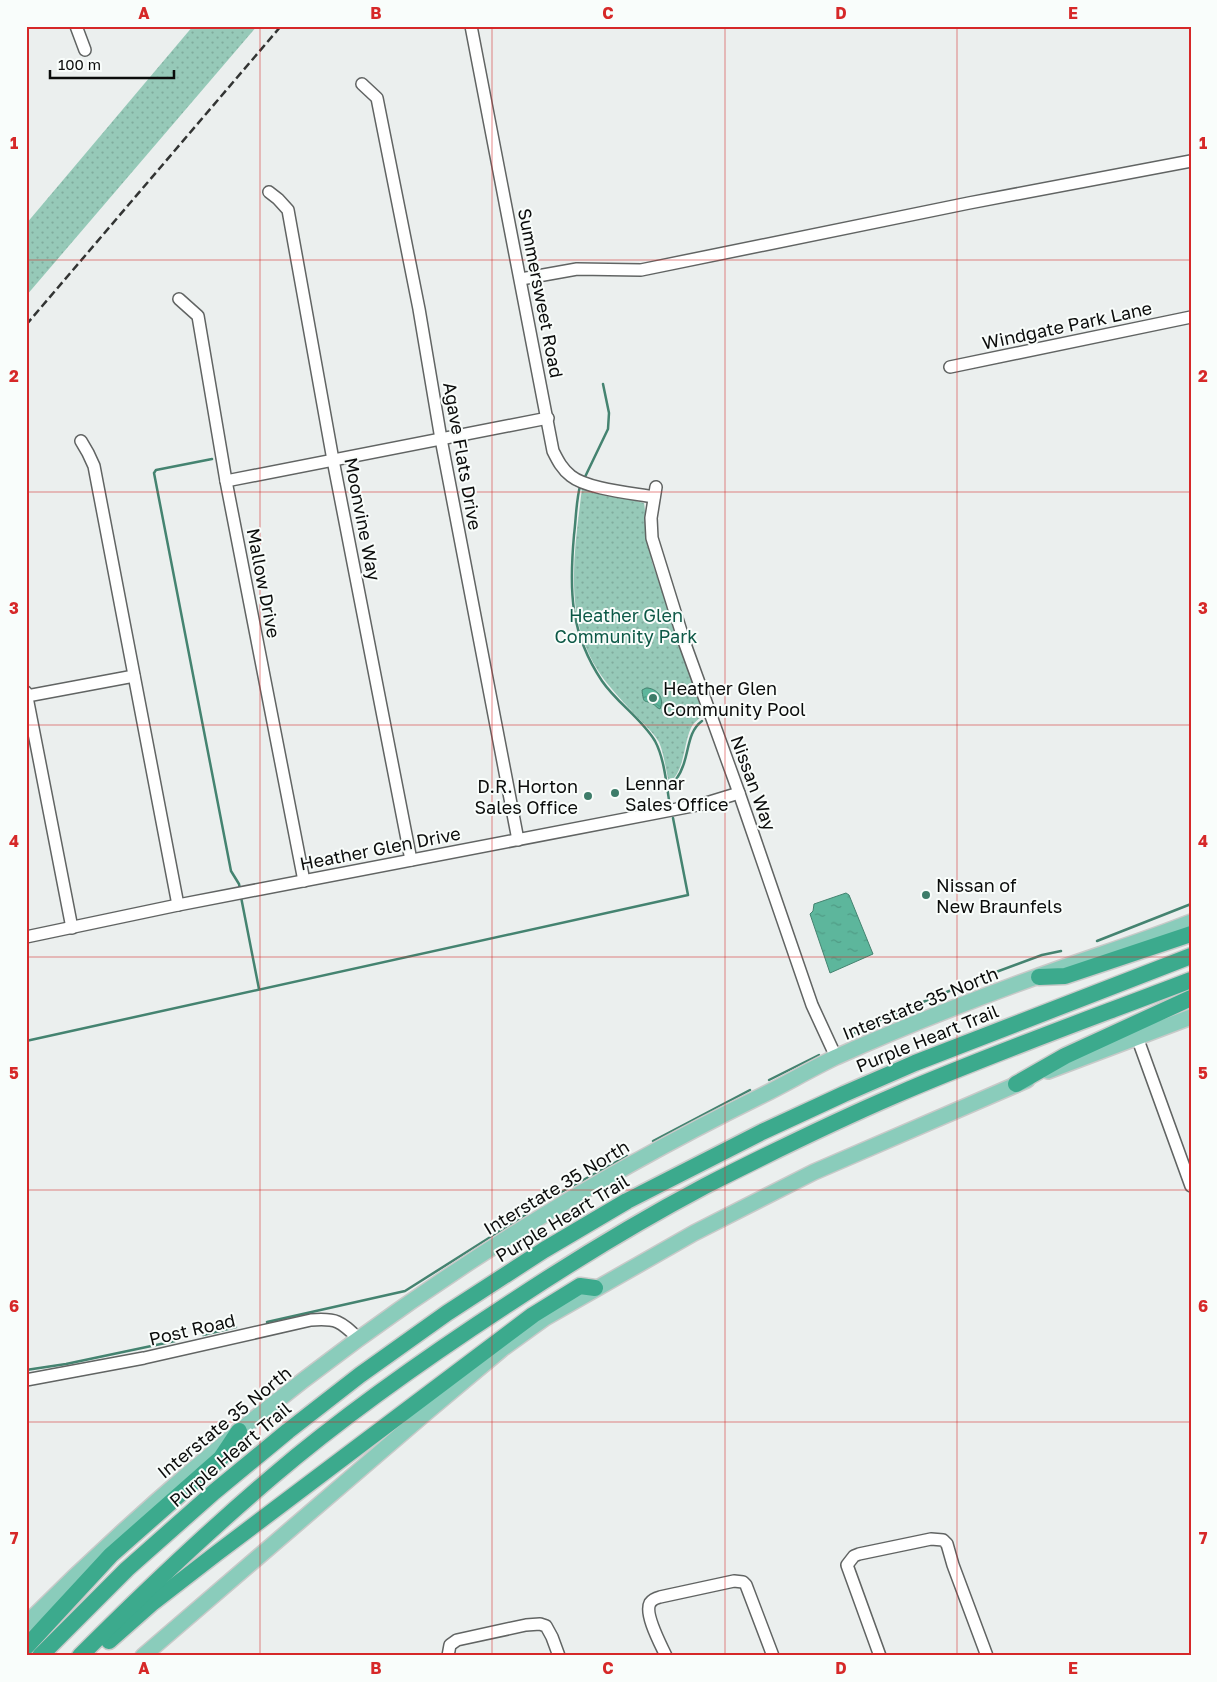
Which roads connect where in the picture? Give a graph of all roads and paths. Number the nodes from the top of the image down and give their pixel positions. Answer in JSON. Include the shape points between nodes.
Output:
{"nodes":[{"id":1,"x":76,"y":26,"type":"edge"},
{"id":2,"x":471,"y":26,"type":"edge"},
{"id":3,"x":85,"y":50,"type":"dead end"},
{"id":4,"x":362,"y":84,"type":"dead end"},
{"id":5,"x":1191,"y":160,"type":"edge"},
{"id":6,"x":269,"y":192,"type":"dead end"},
{"id":7,"x":520,"y":279,"type":"junction"},
{"id":8,"x":179,"y":298,"type":"dead end"},
{"id":9,"x":1191,"y":318,"type":"edge"},
{"id":10,"x":950,"y":367,"type":"dead end"},
{"id":11,"x":548,"y":418,"type":"junction"},
{"id":12,"x":441,"y":439,"type":"junction"},
{"id":13,"x":80,"y":441,"type":"dead end"},
{"id":14,"x":333,"y":460,"type":"junction"},
{"id":15,"x":226,"y":481,"type":"junction"},
{"id":16,"x":655,"y":492,"type":"joint"},
{"id":17,"x":134,"y":676,"type":"junction"},
{"id":18,"x":27,"y":694,"type":"edge"},
{"id":19,"x":739,"y":793,"type":"junction"},
{"id":20,"x":518,"y":840,"type":"junction"},
{"id":21,"x":411,"y":860,"type":"junction"},
{"id":22,"x":304,"y":881,"type":"junction"},
{"id":23,"x":178,"y":905,"type":"junction"},
{"id":24,"x":1191,"y":922,"type":"edge"},
{"id":25,"x":72,"y":928,"type":"junction"},
{"id":26,"x":1191,"y":934,"type":"edge"},
{"id":27,"x":26,"y":937,"type":"edge"},
{"id":28,"x":1191,"y":956,"type":"edge"},
{"id":29,"x":1039,"y":977,"type":"junction"},
{"id":30,"x":1191,"y":980,"type":"edge"},
{"id":31,"x":1191,"y":998,"type":"edge"},
{"id":32,"x":1191,"y":1017,"type":"edge"},
{"id":33,"x":1137,"y":1037,"type":"junction"},
{"id":34,"x":836,"y":1058,"type":"junction"},
{"id":35,"x":1016,"y":1084,"type":"junction"},
{"id":36,"x":1191,"y":1186,"type":"edge"},
{"id":37,"x":595,"y":1288,"type":"junction"},
{"id":38,"x":359,"y":1338,"type":"junction"},
{"id":39,"x":26,"y":1380,"type":"edge"},
{"id":40,"x":239,"y":1431,"type":"junction"},
{"id":41,"x":26,"y":1624,"type":"edge"},
{"id":42,"x":26,"y":1648,"type":"edge"},
{"id":43,"x":144,"y":1655,"type":"edge"},
{"id":44,"x":40,"y":1656,"type":"edge"},
{"id":45,"x":80,"y":1656,"type":"edge"},
{"id":46,"x":92,"y":1656,"type":"edge"},
{"id":47,"x":448,"y":1656,"type":"edge"},
{"id":48,"x":559,"y":1656,"type":"edge"},
{"id":49,"x":666,"y":1656,"type":"edge"},
{"id":50,"x":773,"y":1656,"type":"edge"},
{"id":51,"x":880,"y":1656,"type":"edge"},
{"id":52,"x":987,"y":1656,"type":"edge"}],
"edges":[{"from":1,"to":3,"type":"street"},
{"from":2,"to":7,"type":"street","name":"Summersweet Road"},
{"from":4,"to":12,"type":"street","name":"Agave Flats Drive","via":[[377,98]]},
{"from":5,"to":7,"type":"street","via":[[641,270],[577,269]]},
{"from":6,"to":14,"type":"street","name":"Moonvine Way","via":[[288,210]]},
{"from":7,"to":11,"type":"street","name":"Summersweet Road"},
{"from":8,"to":15,"type":"street","name":"Mallow Drive","via":[[198,316]]},
{"from":9,"to":10,"type":"street","name":"Windgate Park Lane"},
{"from":11,"to":12,"type":"street"},
{"from":11,"to":16,"type":"street","name":"Summersweet Road","via":[[554,451],[561,466],[575,479],[591,485]]},
{"from":12,"to":14,"type":"street"},
{"from":12,"to":20,"type":"street","name":"Agave Flats Drive"},
{"from":13,"to":17,"type":"street","via":[[94,466]]},
{"from":14,"to":15,"type":"street"},
{"from":14,"to":21,"type":"street","name":"Moonvine Way"},
{"from":15,"to":22,"type":"street","name":"Mallow Drive"},
{"from":16,"to":19,"type":"street","name":"Nissan Way","via":[[652,538],[685,644]]},
{"from":17,"to":18,"type":"street"},
{"from":17,"to":23,"type":"street"},
{"from":18,"to":25,"type":"street"},
{"from":19,"to":20,"type":"street","name":"Heather Glen Drive","via":[[703,804]]},
{"from":19,"to":34,"type":"street","name":"Nissan Way","via":[[812,1005]]},
{"from":20,"to":21,"type":"street","name":"Heather Glen Drive"},
{"from":21,"to":22,"type":"street","name":"Heather Glen Drive"},
{"from":22,"to":23,"type":"street","name":"Heather Glen Drive"},
{"from":23,"to":25,"type":"street","name":"Heather Glen Drive"},
{"from":24,"to":29,"type":"main road","name":"Interstate 35 North"},
{"from":25,"to":27,"type":"street","name":"Heather Glen Drive"},
{"from":26,"to":29,"type":"highway","via":[[1064,976]]},
{"from":28,"to":44,"type":"highway","name":"Purple Heart Trail","via":[[915,1063],[844,1094],[627,1201],[544,1250],[360,1374],[294,1426],[127,1569]]},
{"from":29,"to":34,"type":"main road","name":"Interstate 35 North","via":[[903,1028]]},
{"from":30,"to":45,"type":"highway","via":[[957,1070],[851,1116],[704,1187],[580,1257],[462,1333],[313,1443],[200,1540]]},
{"from":31,"to":35,"type":"highway","via":[[1065,1056]]},
{"from":32,"to":33,"type":"main road"},
{"from":33,"to":35,"type":"main road"},
{"from":33,"to":36,"type":"street"},
{"from":34,"to":38,"type":"main road","name":"Interstate 35 North","via":[[680,1137],[587,1189],[455,1271]]},
{"from":35,"to":37,"type":"main road","via":[[814,1172]]},
{"from":37,"to":43,"type":"main road","via":[[502,1349]]},
{"from":37,"to":46,"type":"highway","via":[[580,1286],[532,1315],[217,1552]]},
{"from":38,"to":39,"type":"street","name":"Post Road","via":[[343,1324],[330,1319],[311,1320],[144,1358]]},
{"from":38,"to":40,"type":"main road","name":"Interstate 35 North"},
{"from":40,"to":41,"type":"main road","name":"Interstate 35 North","via":[[163,1494]]},
{"from":40,"to":42,"type":"highway","via":[[221,1458],[110,1555]]},
{"from":47,"to":48,"type":"street","via":[[450,1645],[457,1640],[540,1624],[546,1626]]},
{"from":49,"to":50,"type":"street","via":[[650,1616],[650,1604],[660,1597],[734,1580],[746,1586]]},
{"from":51,"to":52,"type":"street","via":[[847,1565],[859,1554],[931,1539],[943,1540],[947,1544]]}]}
